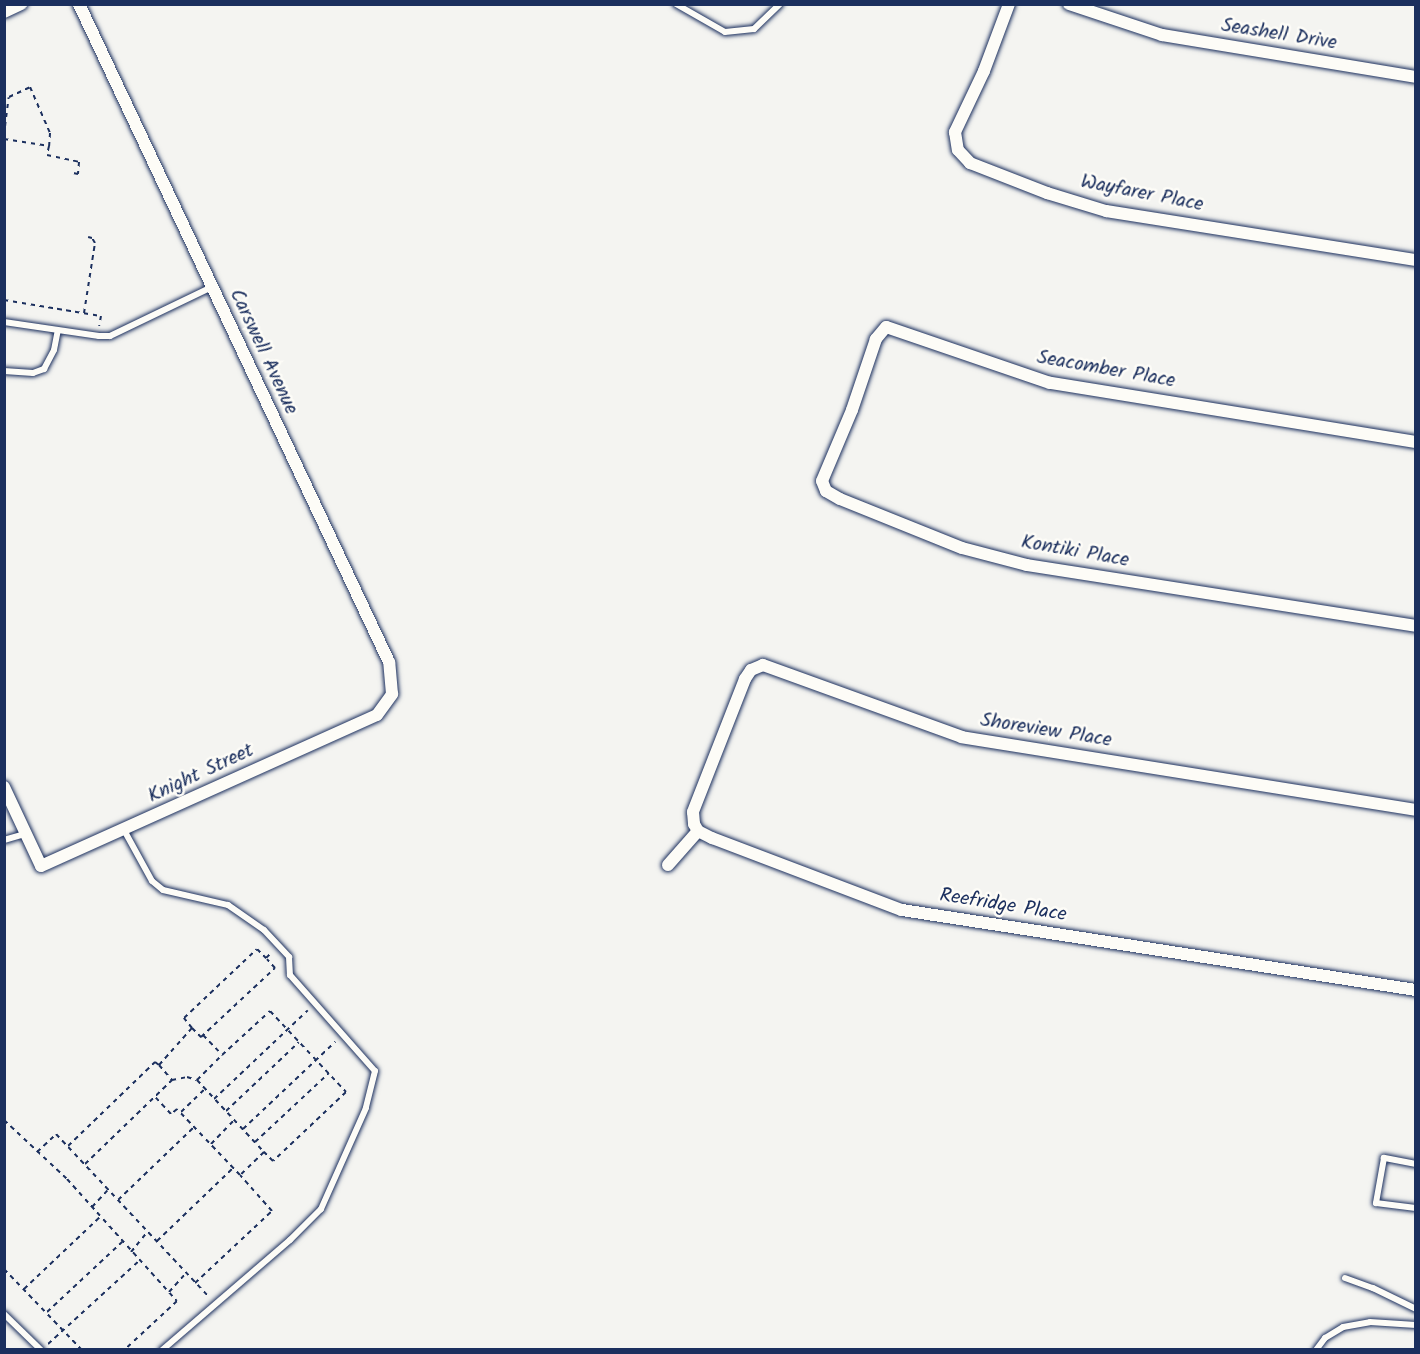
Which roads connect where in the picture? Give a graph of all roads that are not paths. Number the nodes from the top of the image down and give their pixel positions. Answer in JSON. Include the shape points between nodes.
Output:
{"nodes":[{"id":1,"x":79,"y":4,"type":"edge"},
{"id":2,"x":676,"y":4,"type":"edge"},
{"id":3,"x":780,"y":4,"type":"edge"},
{"id":4,"x":1009,"y":4,"type":"edge"},
{"id":5,"x":1069,"y":4,"type":"edge"},
{"id":6,"x":20,"y":5,"type":"edge"},
{"id":7,"x":4,"y":12,"type":"edge"},
{"id":8,"x":1416,"y":78,"type":"edge"},
{"id":9,"x":1416,"y":260,"type":"edge"},
{"id":10,"x":212,"y":287,"type":"junction"},
{"id":11,"x":4,"y":322,"type":"edge"},
{"id":12,"x":58,"y":330,"type":"junction"},
{"id":13,"x":4,"y":371,"type":"edge"},
{"id":14,"x":852,"y":410,"type":"joint"},
{"id":15,"x":1416,"y":442,"type":"edge"},
{"id":16,"x":1416,"y":626,"type":"edge"},
{"id":17,"x":377,"y":715,"type":"joint"},
{"id":18,"x":4,"y":787,"type":"edge"},
{"id":19,"x":1416,"y":810,"type":"edge"},
{"id":20,"x":124,"y":830,"type":"junction"},
{"id":21,"x":699,"y":831,"type":"junction"},
{"id":22,"x":25,"y":834,"type":"junction"},
{"id":23,"x":4,"y":840,"type":"edge"},
{"id":24,"x":668,"y":865,"type":"dead end"},
{"id":25,"x":1416,"y":990,"type":"edge"},
{"id":26,"x":1416,"y":1164,"type":"edge"},
{"id":27,"x":1416,"y":1208,"type":"edge"},
{"id":28,"x":1345,"y":1278,"type":"dead end"},
{"id":29,"x":1416,"y":1309,"type":"edge"},
{"id":30,"x":4,"y":1314,"type":"edge"},
{"id":31,"x":1416,"y":1325,"type":"edge"},
{"id":32,"x":41,"y":1350,"type":"edge"},
{"id":33,"x":162,"y":1350,"type":"edge"},
{"id":34,"x":1316,"y":1350,"type":"edge"}],
"edges":[{"from":1,"to":10,"type":"street","name":"Carswell Avenue"},
{"from":2,"to":3,"type":"lane","via":[[725,32],[754,29]]},
{"from":4,"to":9,"type":"street","name":"Wayfarer Place","via":[[955,132],[958,150],[970,163],[1106,211]]},
{"from":5,"to":8,"type":"street","name":"Seashell Drive","via":[[1162,35]]},
{"from":6,"to":7,"type":"street"},
{"from":10,"to":12,"type":"lane","via":[[110,336]]},
{"from":10,"to":17,"type":"street","name":"Carswell Avenue","via":[[389,662],[392,694]]},
{"from":11,"to":12,"type":"lane"},
{"from":12,"to":13,"type":"lane","via":[[44,369],[33,374]]},
{"from":14,"to":15,"type":"street","name":"Seacomber Place","via":[[876,339],[886,327],[1050,382]]},
{"from":14,"to":16,"type":"street","name":"Kontiki Place","via":[[824,473],[826,491],[962,548],[1027,566]]},
{"from":17,"to":20,"type":"street","name":"Knight Street"},
{"from":18,"to":22,"type":"street"},
{"from":19,"to":21,"type":"street","name":"Shoreview Place","via":[[962,737],[763,664],[751,670],[745,679],[693,812]]},
{"from":20,"to":22,"type":"street","name":"Knight Street","via":[[41,867]]},
{"from":20,"to":33,"type":"lane","via":[[152,881],[163,890],[228,905],[264,930],[289,957],[290,975],[375,1071],[366,1108],[321,1209]]},
{"from":21,"to":24,"type":"street"},
{"from":21,"to":25,"type":"street","name":"Reefridge Place","via":[[902,910]]},
{"from":22,"to":23,"type":"lane"},
{"from":26,"to":27,"type":"lane","via":[[1384,1158],[1376,1203]]},
{"from":28,"to":29,"type":"lane"},
{"from":30,"to":32,"type":"lane"},
{"from":31,"to":34,"type":"lane","via":[[1370,1322],[1343,1327],[1325,1338]]}]}
